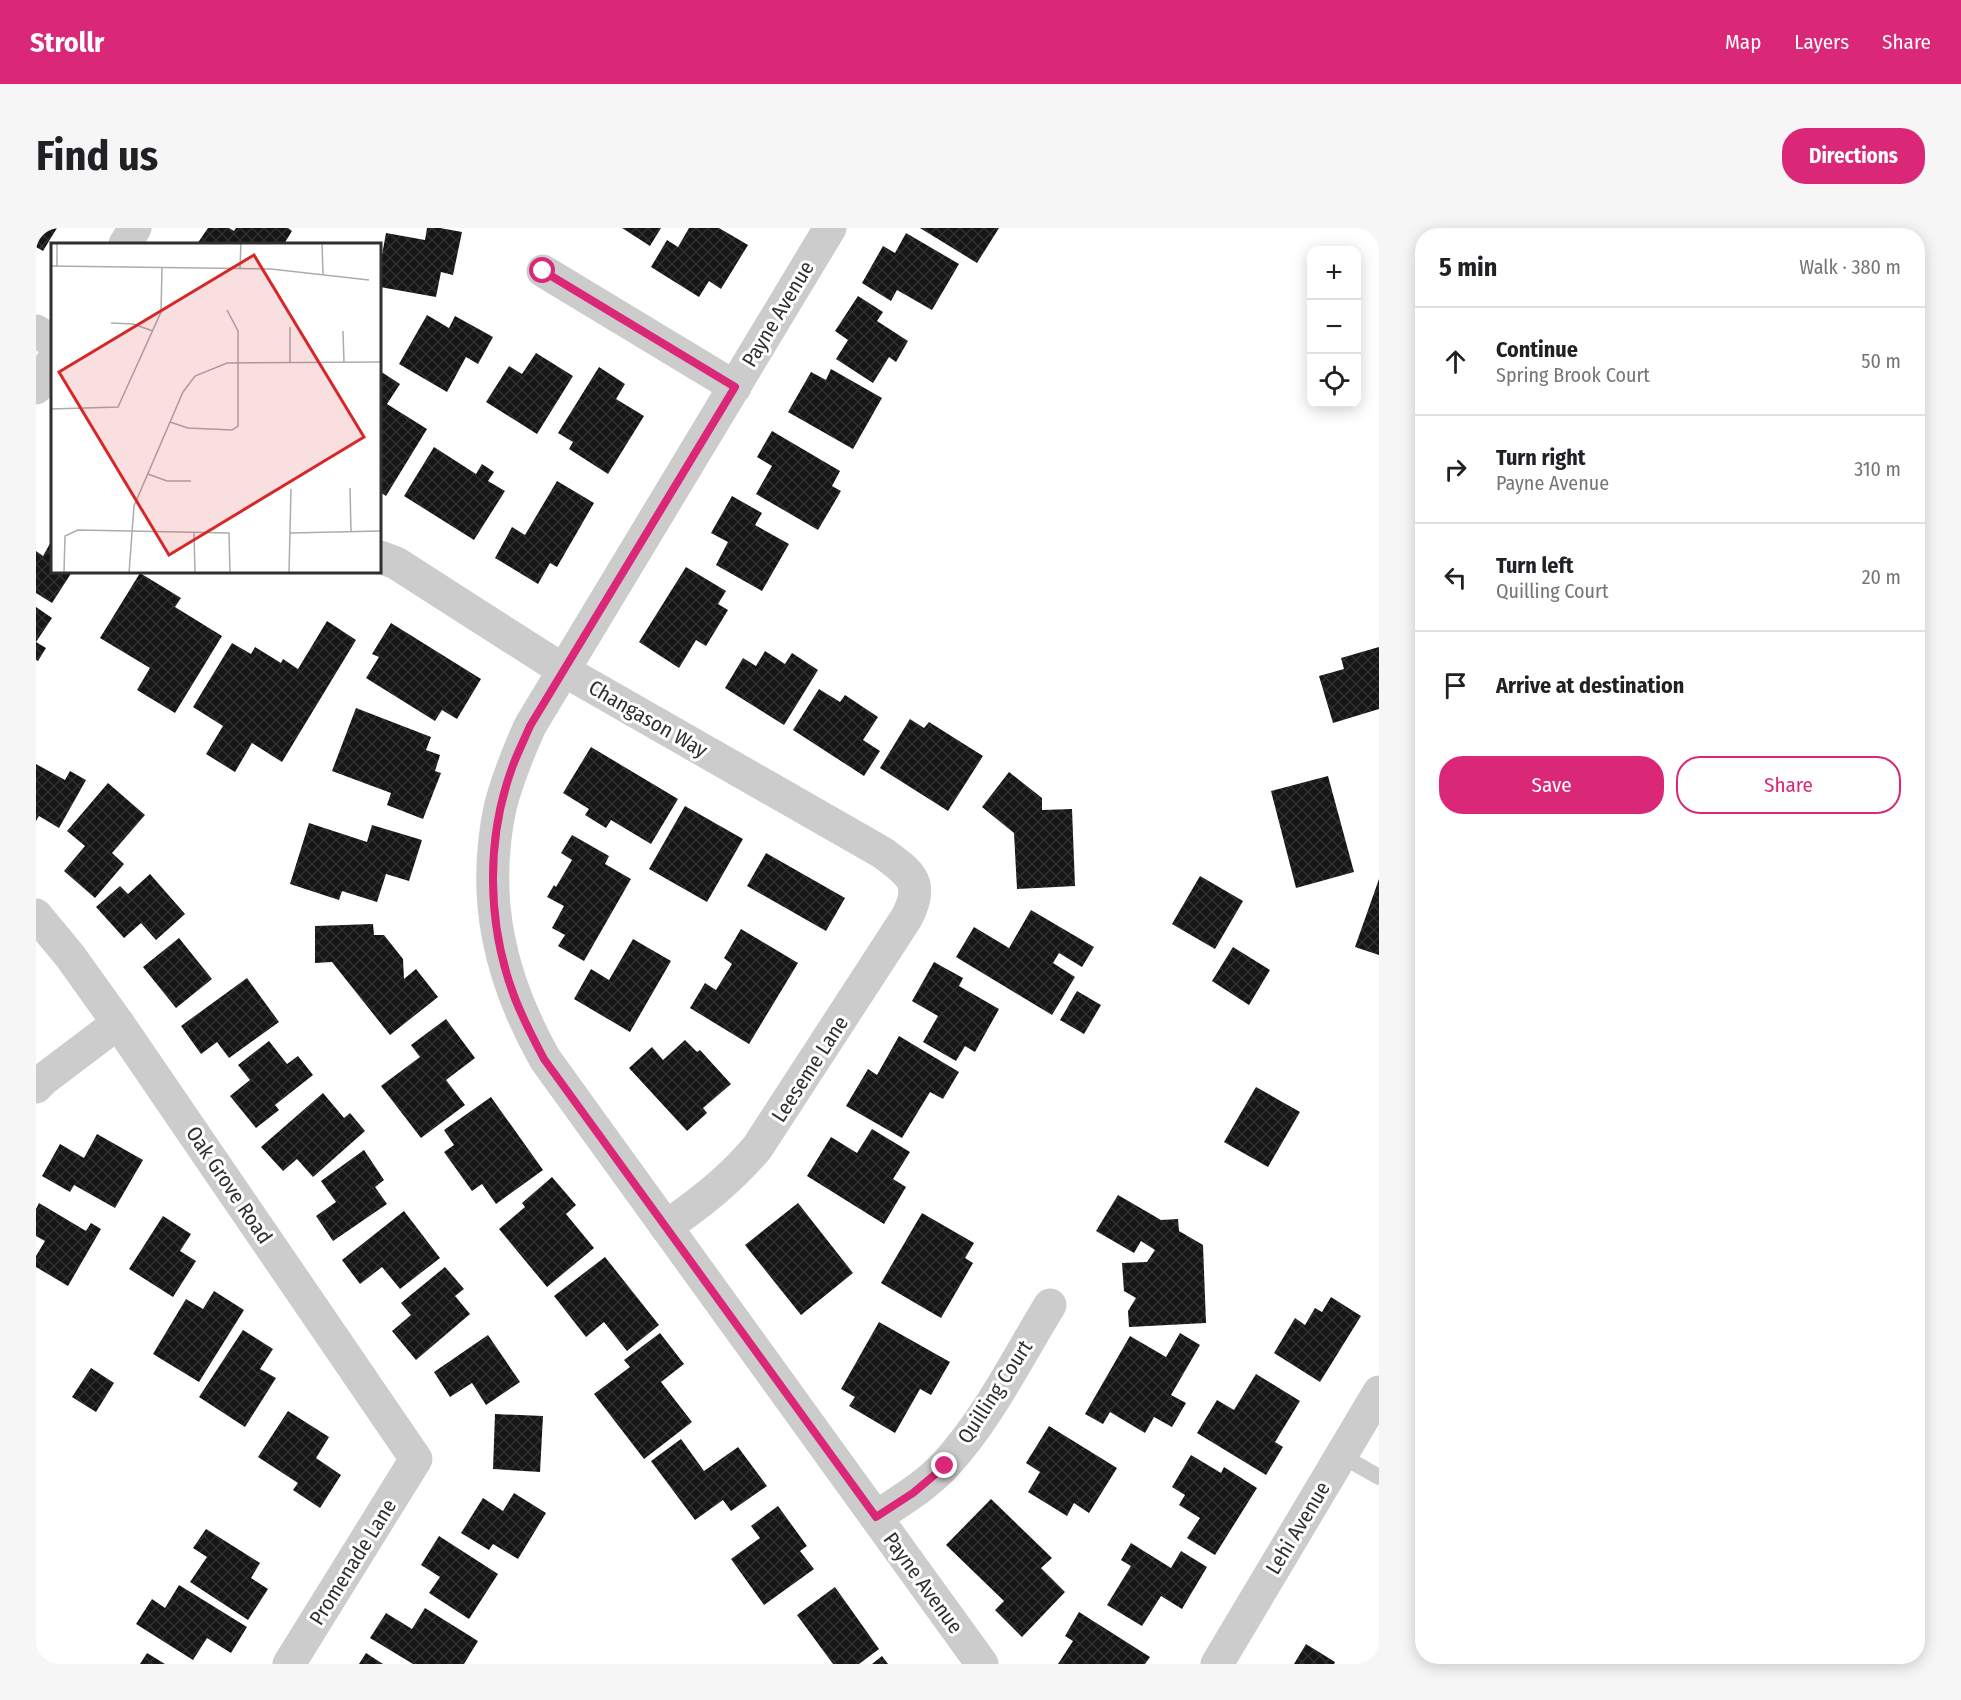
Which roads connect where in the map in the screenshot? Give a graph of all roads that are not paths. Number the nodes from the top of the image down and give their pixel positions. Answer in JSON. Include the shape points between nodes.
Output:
{"nodes":[{"id":1,"x":135,"y":228,"type":"edge"},
{"id":2,"x":830,"y":228,"type":"edge"},
{"id":3,"x":126,"y":243,"type":"edge"},
{"id":4,"x":543,"y":271,"type":"dead end"},
{"id":5,"x":36,"y":331,"type":"edge"},
{"id":6,"x":51,"y":340,"type":"edge"},
{"id":7,"x":51,"y":364,"type":"edge"},
{"id":8,"x":735,"y":387,"type":"junction"},
{"id":9,"x":36,"y":388,"type":"edge"},
{"id":10,"x":381,"y":557,"type":"edge"},
{"id":11,"x":563,"y":670,"type":"junction"},
{"id":12,"x":914,"y":882,"type":"joint"},
{"id":13,"x":36,"y":915,"type":"edge"},
{"id":14,"x":118,"y":1023,"type":"junction"},
{"id":15,"x":36,"y":1087,"type":"edge"},
{"id":16,"x":666,"y":1227,"type":"junction"},
{"id":17,"x":1050,"y":1305,"type":"dead end"},
{"id":18,"x":1379,"y":1392,"type":"edge"},
{"id":19,"x":1342,"y":1455,"type":"junction"},
{"id":20,"x":416,"y":1459,"type":"joint"},
{"id":21,"x":1379,"y":1477,"type":"edge"},
{"id":22,"x":876,"y":1517,"type":"junction"},
{"id":23,"x":289,"y":1664,"type":"edge"},
{"id":24,"x":982,"y":1664,"type":"edge"},
{"id":25,"x":1216,"y":1664,"type":"edge"}],
"edges":[{"from":1,"to":3,"type":"street"},
{"from":2,"to":8,"type":"street","name":"Payne Avenue"},
{"from":4,"to":8,"type":"street"},
{"from":5,"to":6,"type":"street"},
{"from":7,"to":9,"type":"street"},
{"from":8,"to":11,"type":"street","name":"Payne Avenue"},
{"from":10,"to":11,"type":"street","name":"Changason Way","via":[[396,563]]},
{"from":11,"to":12,"type":"street","name":"Changason Way","via":[[883,853],[909,872]]},
{"from":11,"to":16,"type":"street","name":"Payne Avenue","via":[[530,726],[500,808],[493,895],[498,942],[512,992],[544,1059]]},
{"from":12,"to":16,"type":"street","name":"Leeseme Lane","via":[[913,905],[907,917],[758,1148],[713,1193]]},
{"from":13,"to":14,"type":"street","name":"Oak Grove Road"},
{"from":14,"to":15,"type":"street"},
{"from":14,"to":20,"type":"street","name":"Oak Grove Road"},
{"from":16,"to":22,"type":"street","name":"Payne Avenue"},
{"from":17,"to":22,"type":"street","name":"Quilling Court","via":[[972,1433],[945,1466]]},
{"from":18,"to":19,"type":"street","name":"Lehi Avenue"},
{"from":19,"to":21,"type":"lane"},
{"from":19,"to":25,"type":"street","name":"Lehi Avenue"},
{"from":20,"to":23,"type":"street","name":"Promenade Lane"},
{"from":22,"to":24,"type":"street","name":"Payne Avenue"}]}
